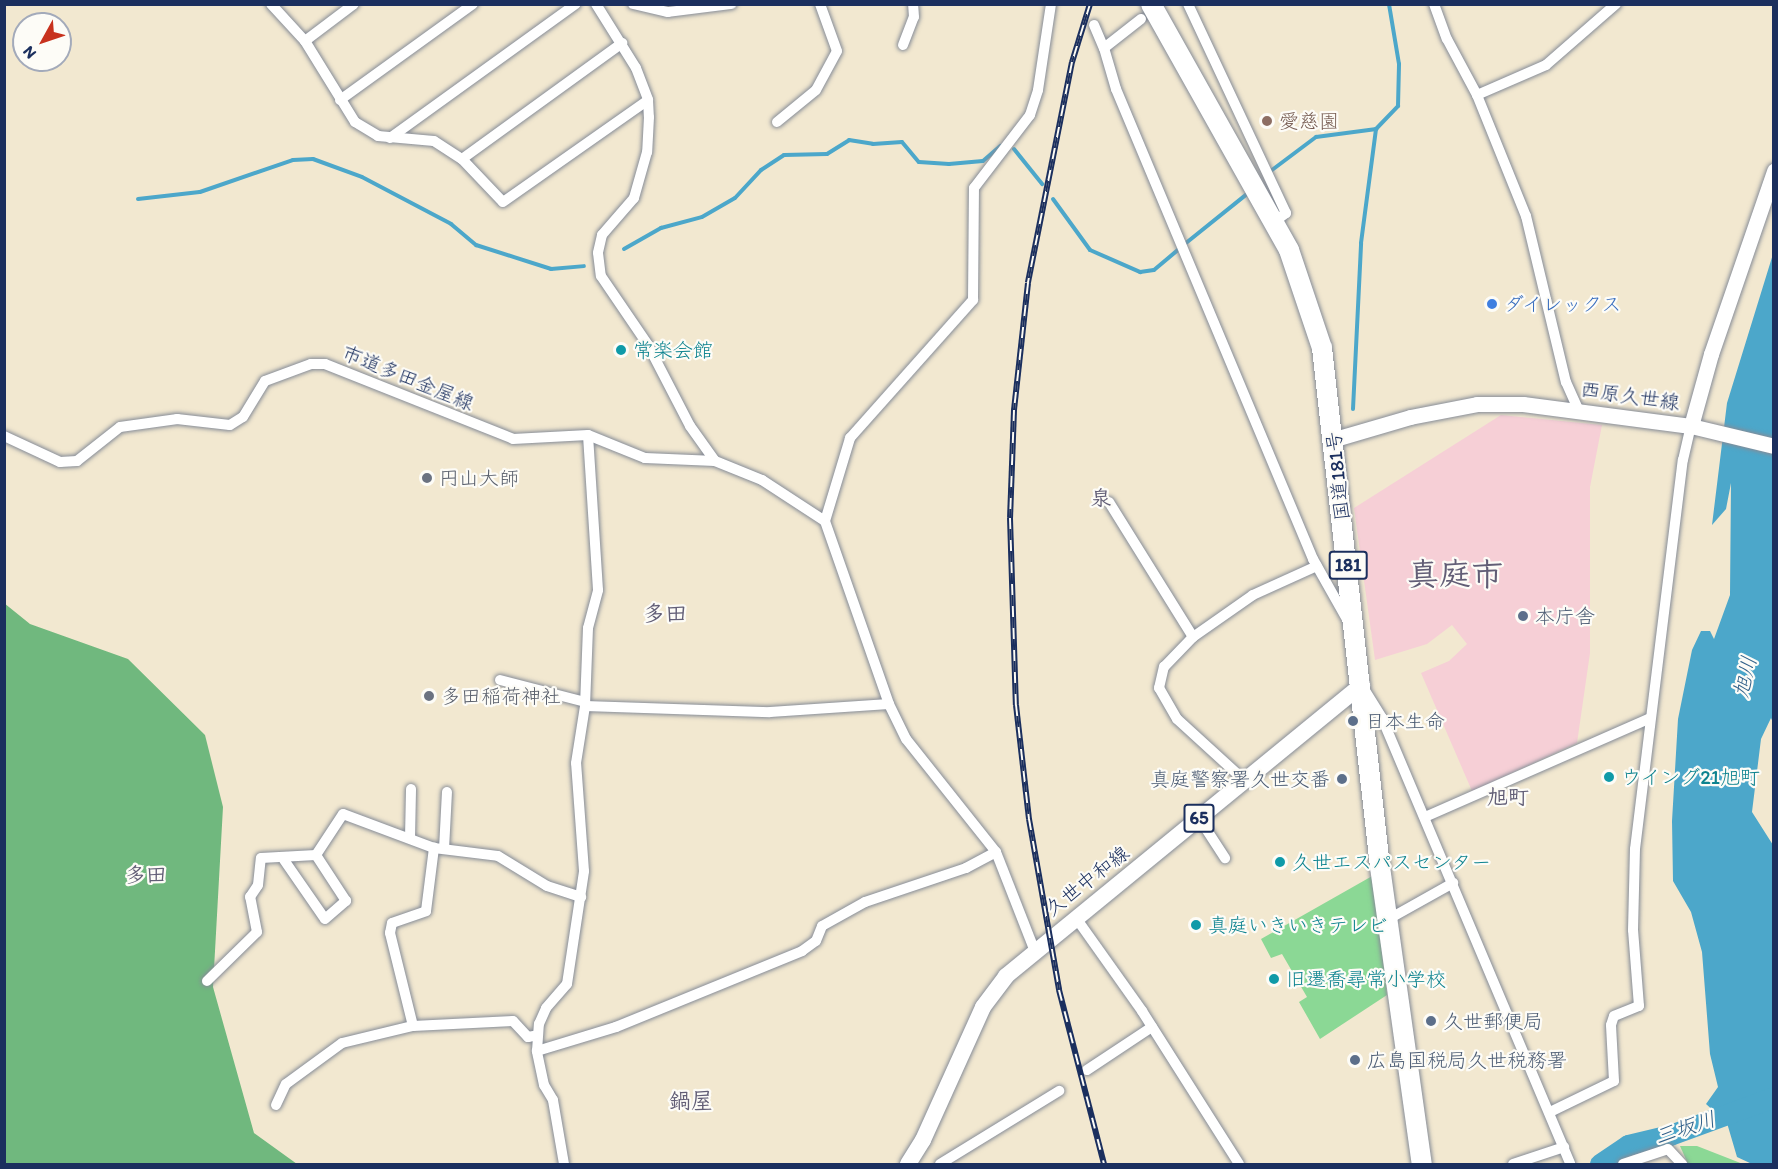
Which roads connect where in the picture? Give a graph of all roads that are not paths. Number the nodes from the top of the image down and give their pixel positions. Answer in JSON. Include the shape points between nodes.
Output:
{"nodes":[{"id":1,"x":271,"y":4,"type":"edge"},
{"id":2,"x":354,"y":4,"type":"edge"},
{"id":3,"x":473,"y":4,"type":"edge"},
{"id":4,"x":576,"y":4,"type":"edge"},
{"id":5,"x":596,"y":4,"type":"edge"},
{"id":6,"x":633,"y":4,"type":"edge"},
{"id":7,"x":730,"y":4,"type":"edge"},
{"id":8,"x":820,"y":4,"type":"edge"},
{"id":9,"x":912,"y":4,"type":"edge"},
{"id":10,"x":1051,"y":4,"type":"edge"},
{"id":11,"x":1188,"y":4,"type":"edge"},
{"id":12,"x":1434,"y":4,"type":"edge"},
{"id":13,"x":1616,"y":4,"type":"edge"},
{"id":14,"x":1146,"y":12,"type":"edge"},
{"id":15,"x":1094,"y":25,"type":"dead end"},
{"id":16,"x":305,"y":40,"type":"junction"},
{"id":17,"x":622,"y":43,"type":"junction"},
{"id":18,"x":903,"y":45,"type":"dead end"},
{"id":19,"x":1104,"y":48,"type":"junction"},
{"id":20,"x":1477,"y":95,"type":"junction"},
{"id":21,"x":340,"y":100,"type":"junction"},
{"id":22,"x":648,"y":100,"type":"junction"},
{"id":23,"x":777,"y":122,"type":"dead end"},
{"id":24,"x":390,"y":138,"type":"junction"},
{"id":25,"x":462,"y":159,"type":"junction"},
{"id":26,"x":1773,"y":171,"type":"edge"},
{"id":27,"x":1274,"y":222,"type":"junction"},
{"id":28,"x":1578,"y":409,"type":"junction"},
{"id":29,"x":1691,"y":426,"type":"junction"},
{"id":30,"x":588,"y":435,"type":"junction"},
{"id":31,"x":4,"y":436,"type":"edge"},
{"id":32,"x":1335,"y":438,"type":"junction"},
{"id":33,"x":1773,"y":446,"type":"edge"},
{"id":34,"x":715,"y":461,"type":"junction"},
{"id":35,"x":1109,"y":502,"type":"dead end"},
{"id":36,"x":825,"y":521,"type":"junction"},
{"id":37,"x":1317,"y":566,"type":"junction"},
{"id":38,"x":1355,"y":634,"type":"junction"},
{"id":39,"x":1193,"y":637,"type":"junction"},
{"id":40,"x":500,"y":680,"type":"dead end"},
{"id":41,"x":1362,"y":685,"type":"junction"},
{"id":42,"x":585,"y":704,"type":"junction"},
{"id":43,"x":889,"y":704,"type":"junction"},
{"id":44,"x":1650,"y":718,"type":"junction"},
{"id":45,"x":1374,"y":719,"type":"junction"},
{"id":46,"x":1245,"y":781,"type":"junction"},
{"id":47,"x":411,"y":789,"type":"dead end"},
{"id":48,"x":447,"y":792,"type":"dead end"},
{"id":49,"x":1425,"y":817,"type":"junction"},
{"id":50,"x":1199,"y":818,"type":"junction"},
{"id":51,"x":410,"y":838,"type":"junction"},
{"id":52,"x":439,"y":848,"type":"junction"},
{"id":53,"x":996,"y":852,"type":"junction"},
{"id":54,"x":316,"y":855,"type":"junction"},
{"id":55,"x":282,"y":857,"type":"junction"},
{"id":56,"x":1224,"y":858,"type":"dead end"},
{"id":57,"x":1453,"y":883,"type":"junction"},
{"id":58,"x":581,"y":897,"type":"junction"},
{"id":59,"x":1076,"y":918,"type":"junction"},
{"id":60,"x":1387,"y":920,"type":"junction"},
{"id":61,"x":1034,"y":949,"type":"junction"},
{"id":62,"x":207,"y":981,"type":"dead end"},
{"id":63,"x":413,"y":1026,"type":"junction"},
{"id":64,"x":1152,"y":1026,"type":"junction"},
{"id":65,"x":538,"y":1035,"type":"junction"},
{"id":66,"x":537,"y":1052,"type":"junction"},
{"id":67,"x":1087,"y":1070,"type":"dead end"},
{"id":68,"x":1059,"y":1091,"type":"dead end"},
{"id":69,"x":276,"y":1105,"type":"dead end"},
{"id":70,"x":1550,"y":1112,"type":"junction"},
{"id":71,"x":1564,"y":1147,"type":"junction"},
{"id":72,"x":1570,"y":1163,"type":"edge"},
{"id":73,"x":564,"y":1164,"type":"edge"},
{"id":74,"x":908,"y":1164,"type":"edge"},
{"id":75,"x":940,"y":1164,"type":"edge"},
{"id":76,"x":1239,"y":1164,"type":"edge"},
{"id":77,"x":1422,"y":1164,"type":"edge"},
{"id":78,"x":1513,"y":1164,"type":"edge"},
{"id":79,"x":1623,"y":1164,"type":"edge"},
{"id":80,"x":1682,"y":1164,"type":"edge"}],
"edges":[{"from":1,"to":16,"type":"street"},
{"from":2,"to":16,"type":"street"},
{"from":3,"to":21,"type":"street"},
{"from":4,"to":24,"type":"street"},
{"from":5,"to":17,"type":"street"},
{"from":6,"to":7,"type":"street","via":[[668,12]]},
{"from":8,"to":23,"type":"street","via":[[837,51],[816,90]]},
{"from":9,"to":18,"type":"street","via":[[914,17]]},
{"from":10,"to":36,"type":"street","via":[[1038,90],[1030,115],[974,188],[973,300],[850,438]]},
{"from":11,"to":27,"type":"street","via":[[1286,213]]},
{"from":12,"to":20,"type":"street","via":[[1447,39]]},
{"from":13,"to":20,"type":"street","via":[[1546,64]]},
{"from":14,"to":19,"type":"street"},
{"from":14,"to":27,"type":"highway","name":"国道181号","number":"181"},
{"from":15,"to":19,"type":"street"},
{"from":16,"to":21,"type":"street"},
{"from":17,"to":22,"type":"street"},
{"from":17,"to":25,"type":"street"},
{"from":19,"to":37,"type":"street","via":[[1116,89]]},
{"from":20,"to":28,"type":"street","via":[[1526,216],[1566,382]]},
{"from":21,"to":24,"type":"street","via":[[368,132]]},
{"from":22,"to":25,"type":"street","via":[[503,202]]},
{"from":22,"to":34,"type":"street","via":[[647,152],[642,174],[634,198],[602,235],[598,253],[602,276],[648,345],[690,426]]},
{"from":24,"to":25,"type":"street","via":[[434,141]]},
{"from":26,"to":29,"type":"main road","name":"西原久世線","via":[[1711,354]]},
{"from":27,"to":32,"type":"highway","name":"国道181号","number":"181","via":[[1313,313]]},
{"from":28,"to":29,"type":"main road","name":"西原久世線"},
{"from":28,"to":32,"type":"main road","name":"西原久世線","via":[[1477,404]]},
{"from":29,"to":33,"type":"main road"},
{"from":29,"to":44,"type":"street","via":[[1683,460]]},
{"from":30,"to":31,"type":"street","name":"市道多田金屋線","via":[[513,439],[325,364],[311,364],[266,381],[243,417],[230,425],[177,419],[120,427],[77,461],[60,462]]},
{"from":30,"to":34,"type":"street","via":[[645,458]]},
{"from":30,"to":42,"type":"street","via":[[598,590],[588,628]]},
{"from":32,"to":38,"type":"highway","name":"国道181号","number":"181"},
{"from":34,"to":36,"type":"street","via":[[762,480]]},
{"from":35,"to":39,"type":"street"},
{"from":36,"to":43,"type":"street"},
{"from":37,"to":38,"type":"street"},
{"from":37,"to":39,"type":"street","via":[[1253,595]]},
{"from":38,"to":41,"type":"highway","name":"国道181号","number":"181"},
{"from":39,"to":46,"type":"street","via":[[1164,667],[1159,688],[1177,719]]},
{"from":40,"to":42,"type":"street"},
{"from":41,"to":45,"type":"highway","name":"国道181号","number":"181"},
{"from":41,"to":46,"type":"main road","name":"久世中和線","number":"65"},
{"from":42,"to":43,"type":"street","via":[[770,712]]},
{"from":42,"to":58,"type":"street","via":[[576,763],[584,871]]},
{"from":43,"to":53,"type":"street","via":[[906,739]]},
{"from":44,"to":49,"type":"street"},
{"from":44,"to":70,"type":"street","via":[[1635,849],[1633,930],[1639,1006],[1614,1016],[1611,1025],[1614,1081]]},
{"from":45,"to":49,"type":"street"},
{"from":45,"to":60,"type":"highway","name":"国道181号","number":"181"},
{"from":46,"to":50,"type":"main road","name":"久世中和線","number":"65"},
{"from":47,"to":51,"type":"street"},
{"from":48,"to":52,"type":"street"},
{"from":49,"to":57,"type":"street"},
{"from":50,"to":56,"type":"street"},
{"from":50,"to":59,"type":"main road","name":"久世中和線","number":"65"},
{"from":51,"to":52,"type":"street"},
{"from":51,"to":54,"type":"street","via":[[343,814]]},
{"from":52,"to":58,"type":"street","via":[[498,856],[547,886]]},
{"from":52,"to":63,"type":"street","via":[[426,911],[392,923],[390,933]]},
{"from":53,"to":61,"type":"street"},
{"from":53,"to":66,"type":"street","via":[[966,868],[865,902],[822,926],[816,941],[802,951],[616,1027]]},
{"from":54,"to":55,"type":"street"},
{"from":54,"to":55,"type":"street","via":[[346,901],[325,919]]},
{"from":55,"to":62,"type":"street","via":[[261,858],[258,885],[250,897],[257,932]]},
{"from":57,"to":60,"type":"street"},
{"from":57,"to":70,"type":"street"},
{"from":58,"to":65,"type":"street","via":[[567,984],[546,1008]]},
{"from":59,"to":61,"type":"main road","name":"久世中和線","number":"65"},
{"from":59,"to":64,"type":"street"},
{"from":60,"to":77,"type":"highway","name":"国道181号","number":"181"},
{"from":61,"to":74,"type":"main road","name":"久世中和線","number":"65","via":[[982,1006],[923,1140]]},
{"from":63,"to":65,"type":"street","via":[[513,1021],[528,1037]]},
{"from":63,"to":69,"type":"street","via":[[342,1043],[286,1084]]},
{"from":64,"to":67,"type":"street"},
{"from":64,"to":76,"type":"street"},
{"from":65,"to":66,"type":"street"},
{"from":66,"to":73,"type":"street","via":[[544,1085],[553,1100]]},
{"from":68,"to":75,"type":"street"},
{"from":70,"to":71,"type":"street"},
{"from":71,"to":72,"type":"street"},
{"from":71,"to":78,"type":"street"},
{"from":79,"to":80,"type":"street","via":[[1668,1149]]}]}
